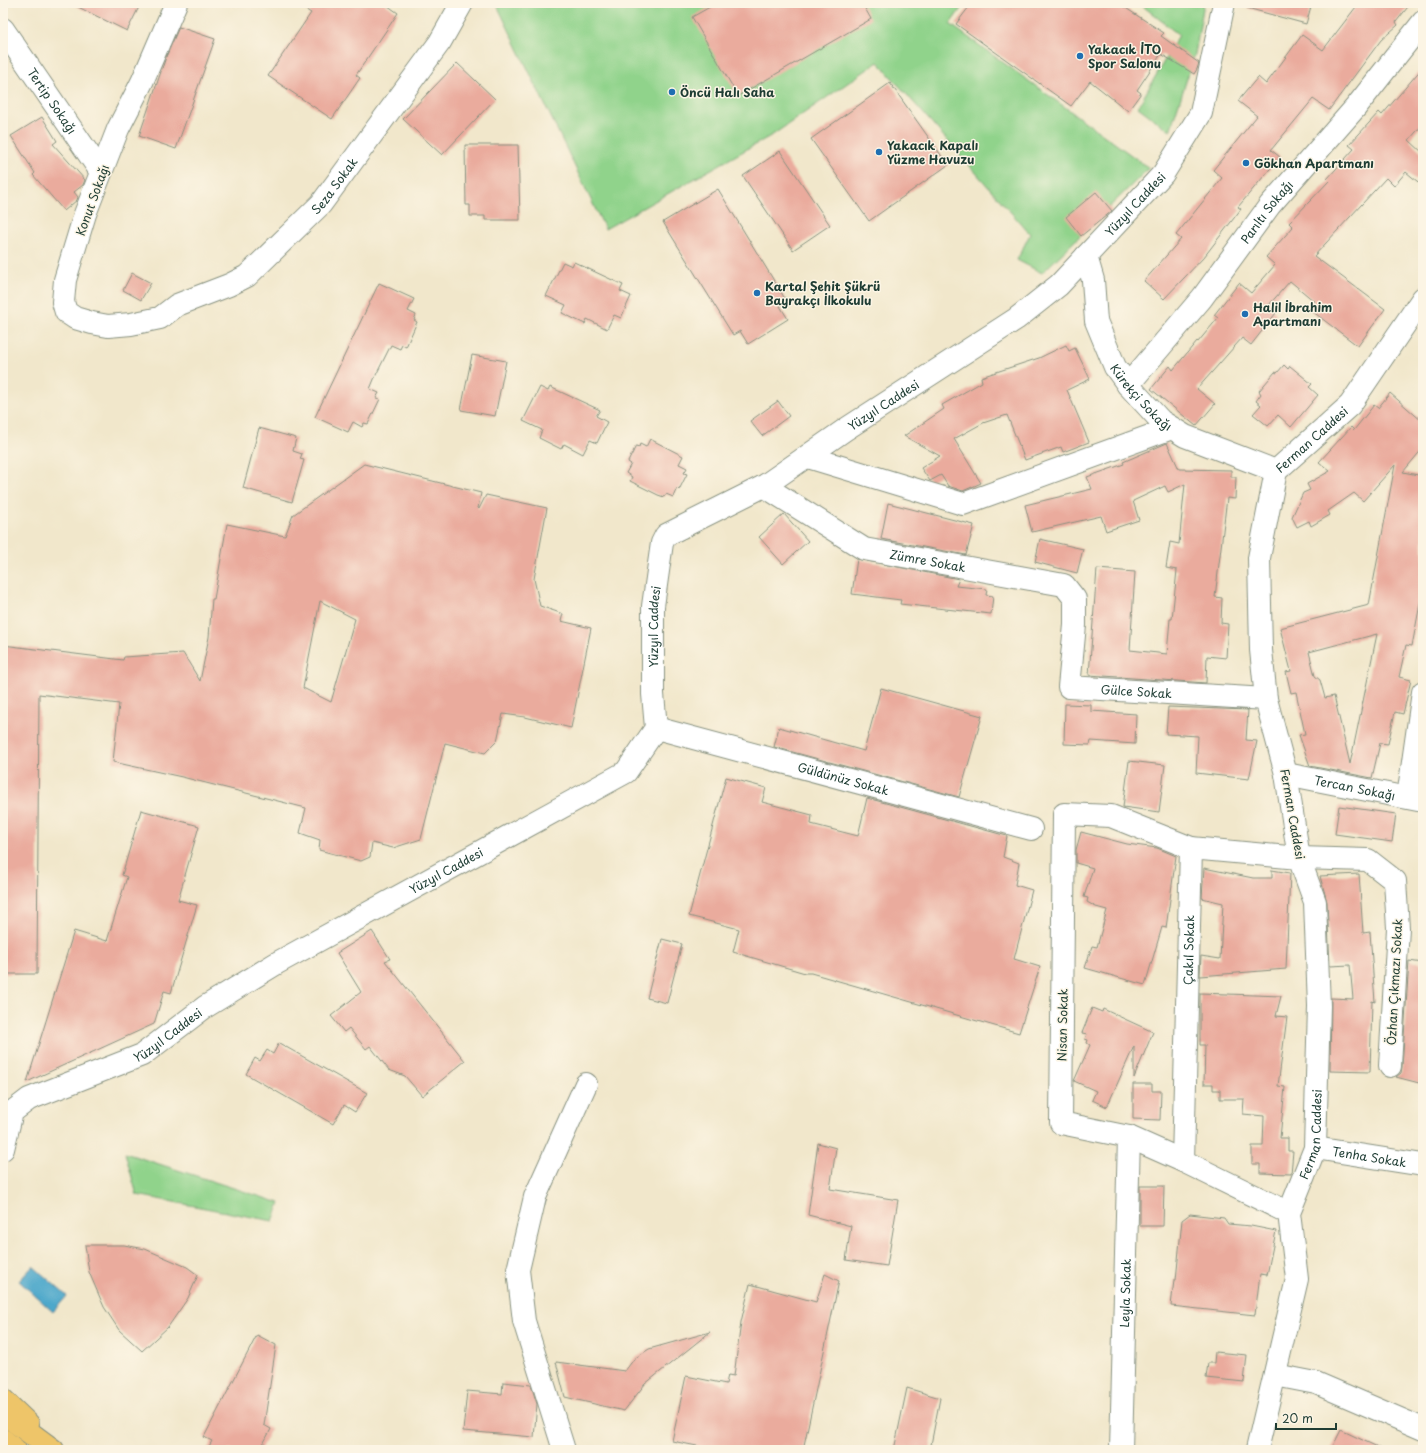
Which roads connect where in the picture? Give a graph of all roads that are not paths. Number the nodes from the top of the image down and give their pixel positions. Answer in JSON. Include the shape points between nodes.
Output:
{"nodes":[{"id":1,"x":176,"y":3,"type":"edge"},
{"id":2,"x":462,"y":3,"type":"edge"},
{"id":3,"x":1224,"y":3,"type":"edge"},
{"id":4,"x":1423,"y":22,"type":"edge"},
{"id":5,"x":3,"y":29,"type":"edge"},
{"id":6,"x":102,"y":172,"type":"junction"},
{"id":7,"x":1086,"y":256,"type":"junction"},
{"id":8,"x":1421,"y":304,"type":"edge"},
{"id":9,"x":160,"y":318,"type":"joint"},
{"id":10,"x":1128,"y":385,"type":"junction"},
{"id":11,"x":1172,"y":428,"type":"junction"},
{"id":12,"x":808,"y":457,"type":"junction"},
{"id":13,"x":1276,"y":471,"type":"junction"},
{"id":14,"x":764,"y":486,"type":"junction"},
{"id":15,"x":1075,"y":625,"type":"joint"},
{"id":16,"x":1423,"y":692,"type":"edge"},
{"id":17,"x":1266,"y":699,"type":"junction"},
{"id":18,"x":656,"y":728,"type":"junction"},
{"id":19,"x":1286,"y":774,"type":"junction"},
{"id":20,"x":1415,"y":799,"type":"edge"},
{"id":21,"x":1031,"y":829,"type":"dead end"},
{"id":22,"x":1191,"y":848,"type":"junction"},
{"id":23,"x":1299,"y":858,"type":"junction"},
{"id":24,"x":1390,"y":1066,"type":"dead end"},
{"id":25,"x":586,"y":1084,"type":"dead end"},
{"id":26,"x":1129,"y":1136,"type":"junction"},
{"id":27,"x":1315,"y":1148,"type":"junction"},
{"id":28,"x":3,"y":1149,"type":"edge"},
{"id":29,"x":1183,"y":1161,"type":"junction"},
{"id":30,"x":1423,"y":1166,"type":"edge"},
{"id":31,"x":1289,"y":1213,"type":"junction"},
{"id":32,"x":1274,"y":1375,"type":"junction"},
{"id":33,"x":3,"y":1400,"type":"edge"},
{"id":34,"x":3,"y":1413,"type":"edge"},
{"id":35,"x":1423,"y":1429,"type":"edge"},
{"id":36,"x":3,"y":1440,"type":"edge"},
{"id":37,"x":15,"y":1450,"type":"edge"},
{"id":38,"x":54,"y":1450,"type":"edge"},
{"id":39,"x":564,"y":1450,"type":"edge"},
{"id":40,"x":1121,"y":1450,"type":"edge"},
{"id":41,"x":1257,"y":1450,"type":"edge"}],
"edges":[{"from":1,"to":6,"type":"street","name":"Konut Sokağı","via":[[142,82],[118,129]]},
{"from":2,"to":9,"type":"street","name":"Seza Sokak","via":[[440,42],[321,204],[246,276],[177,305]]},
{"from":3,"to":7,"type":"street","name":"Yüzyıl Caddesi","via":[[1200,113],[1163,174]]},
{"from":4,"to":10,"type":"street","name":"Parıltı Sokağı","via":[[1356,107],[1270,205],[1202,298]]},
{"from":5,"to":6,"type":"street","name":"Tertip Sokağı"},
{"from":6,"to":9,"type":"street","name":"Konut Sokağı","via":[[85,214],[65,280],[63,302],[66,312],[75,318],[108,326]]},
{"from":7,"to":10,"type":"street","name":"Kürekçi Sokağı","via":[[1093,280],[1096,321],[1115,367]]},
{"from":7,"to":12,"type":"street","name":"Yüzyıl Caddesi","via":[[1059,285],[1016,319]]},
{"from":8,"to":13,"type":"street","name":"Ferman Caddesi","via":[[1350,405]]},
{"from":10,"to":11,"type":"street","name":"Kürekçi Sokağı","via":[[1161,421]]},
{"from":11,"to":12,"type":"street","via":[[963,504]]},
{"from":11,"to":13,"type":"street","name":"Kürekçi Sokağı","via":[[1185,436]]},
{"from":12,"to":14,"type":"street","name":"Yüzyıl Caddesi","via":[[774,477]]},
{"from":13,"to":17,"type":"street","name":"Ferman Caddesi","via":[[1259,558],[1261,650]]},
{"from":14,"to":15,"type":"street","name":"Zümre Sokak","via":[[864,549],[1064,585],[1075,599]]},
{"from":14,"to":18,"type":"street","name":"Yüzyıl Caddesi","via":[[672,531],[664,538],[653,606],[653,694]]},
{"from":15,"to":17,"type":"street","name":"Gülce Sokak","via":[[1069,687]]},
{"from":16,"to":20,"type":"street"},
{"from":17,"to":19,"type":"street","name":"Ferman Caddesi"},
{"from":18,"to":21,"type":"street","name":"Güldünüz Sokak"},
{"from":18,"to":28,"type":"street","name":"Yüzyıl Caddesi","via":[[626,772],[277,963],[205,1007],[142,1054],[29,1099],[12,1112]]},
{"from":19,"to":20,"type":"street","name":"Tercan Sokağı"},
{"from":19,"to":23,"type":"street","name":"Ferman Caddesi"},
{"from":22,"to":23,"type":"street"},
{"from":22,"to":26,"type":"street","name":"Nisan Sokak","via":[[1111,816],[1064,814],[1061,1123]]},
{"from":22,"to":29,"type":"street","name":"Çakıl Sokak"},
{"from":23,"to":24,"type":"street","name":"Özhan Çıkmazı Sokak","via":[[1368,860],[1395,881],[1398,928]]},
{"from":23,"to":27,"type":"street","name":"Ferman Caddesi","via":[[1315,902],[1319,1006]]},
{"from":25,"to":39,"type":"street","via":[[535,1197],[518,1270],[524,1321]]},
{"from":26,"to":29,"type":"street","name":"Nisan Sokak"},
{"from":26,"to":40,"type":"street","name":"Leyla Sokak"},
{"from":27,"to":30,"type":"street","name":"Tenha Sokak"},
{"from":27,"to":31,"type":"street","name":"Ferman Caddesi"},
{"from":29,"to":31,"type":"street","name":"Nisan Sokak"},
{"from":31,"to":32,"type":"street","name":"Ferman Caddesi","via":[[1297,1279]]},
{"from":32,"to":35,"type":"street","via":[[1316,1384]]},
{"from":32,"to":41,"type":"street","name":"Ferman Caddesi"},
{"from":33,"to":38,"type":"main road"},
{"from":34,"to":38,"type":"main road"},
{"from":36,"to":37,"type":"main road"}]}
